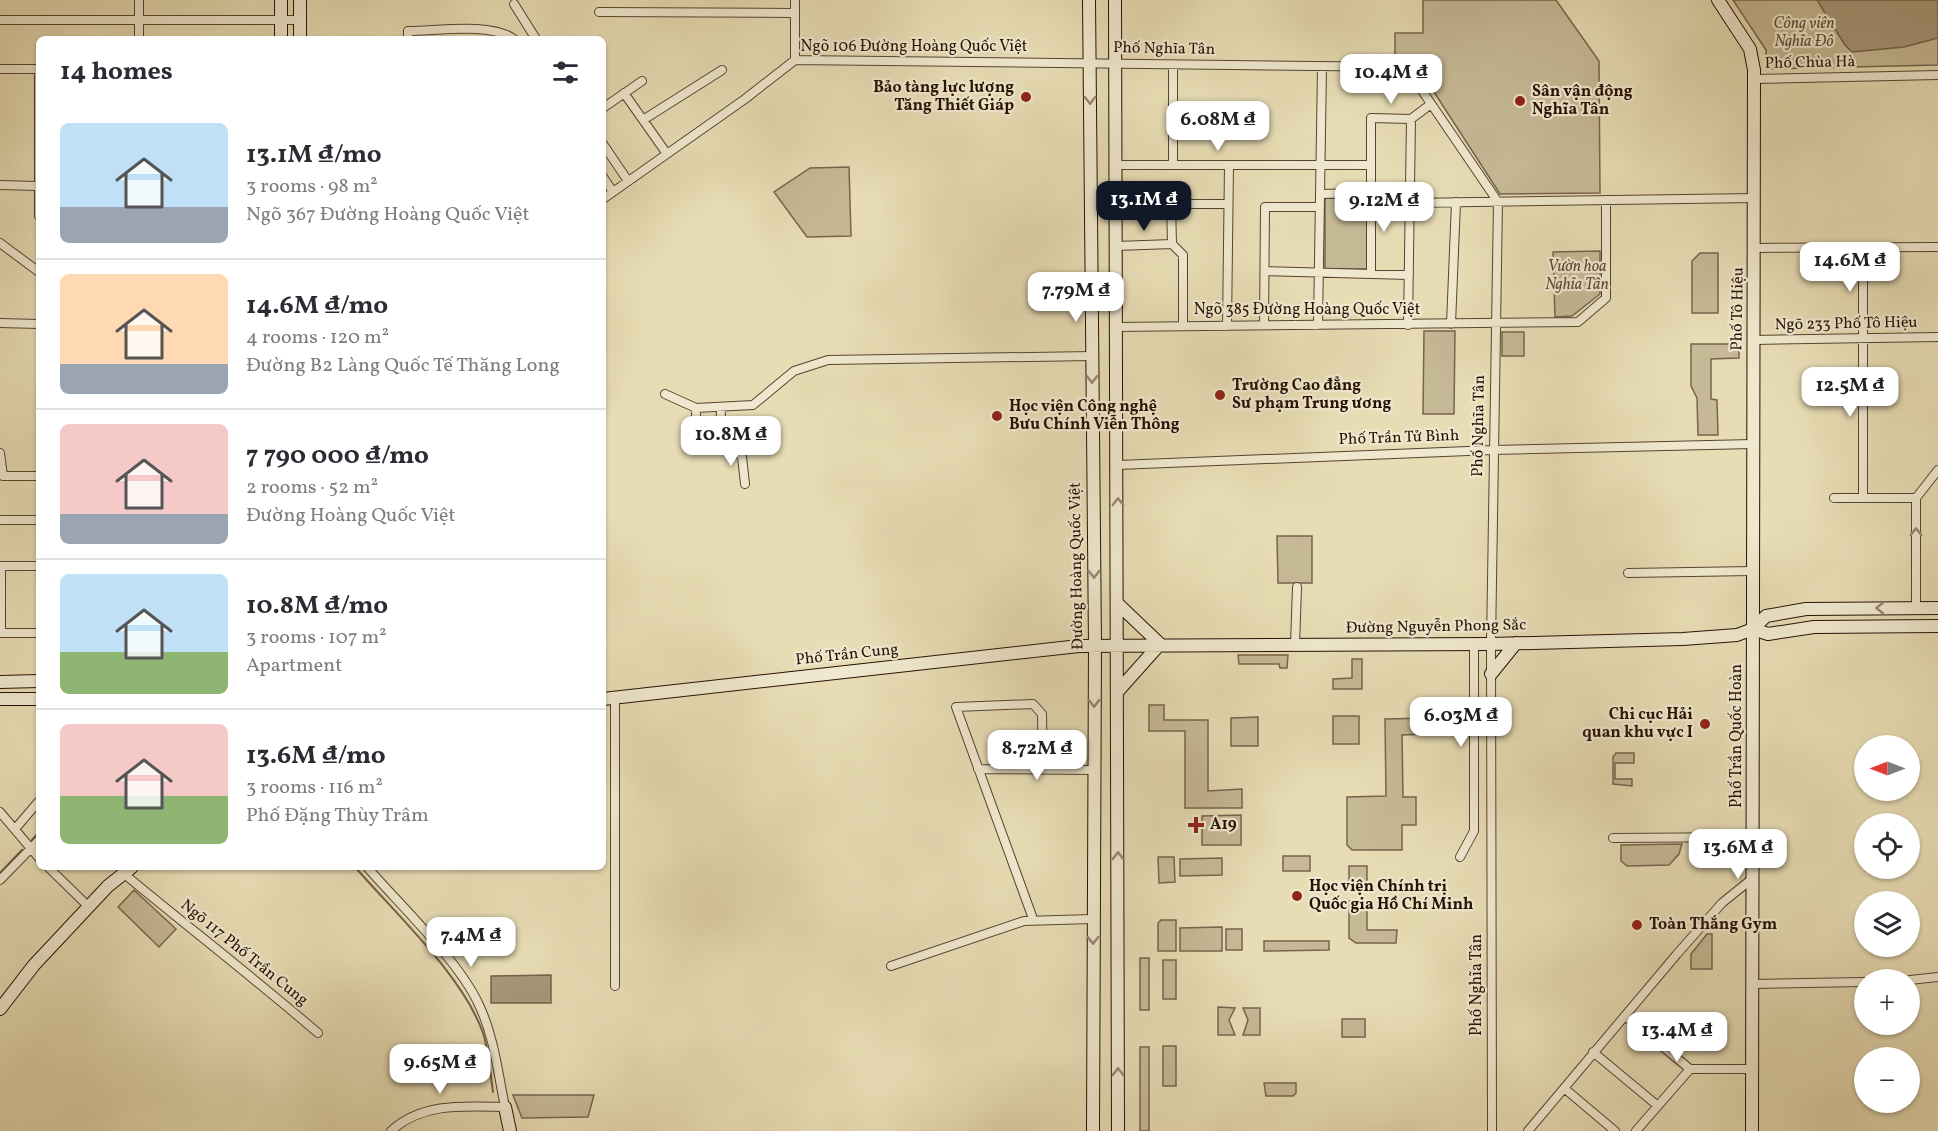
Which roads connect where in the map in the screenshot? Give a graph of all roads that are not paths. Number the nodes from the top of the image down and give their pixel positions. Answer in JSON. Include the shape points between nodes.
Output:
{"nodes":[{"id":1,"x":139,"y":0,"type":"edge"},
{"id":2,"x":281,"y":0,"type":"edge"},
{"id":3,"x":300,"y":0,"type":"edge"},
{"id":4,"x":795,"y":0,"type":"edge"},
{"id":5,"x":1089,"y":0,"type":"edge"},
{"id":6,"x":1115,"y":0,"type":"edge"},
{"id":7,"x":1718,"y":0,"type":"edge"},
{"id":8,"x":514,"y":4,"type":"dead end"},
{"id":9,"x":599,"y":12,"type":"dead end"},
{"id":10,"x":795,"y":13,"type":"junction"},
{"id":11,"x":0,"y":20,"type":"edge"},
{"id":12,"x":139,"y":20,"type":"junction"},
{"id":13,"x":281,"y":20,"type":"junction"},
{"id":14,"x":300,"y":20,"type":"junction"},
{"id":15,"x":139,"y":36,"type":"edge"},
{"id":16,"x":281,"y":36,"type":"edge"},
{"id":17,"x":300,"y":36,"type":"edge"},
{"id":18,"x":408,"y":36,"type":"edge"},
{"id":19,"x":509,"y":36,"type":"edge"},
{"id":20,"x":534,"y":36,"type":"edge"},
{"id":21,"x":795,"y":60,"type":"junction"},
{"id":22,"x":1090,"y":63,"type":"junction"},
{"id":23,"x":1116,"y":64,"type":"junction"},
{"id":24,"x":1173,"y":65,"type":"junction"},
{"id":25,"x":1322,"y":67,"type":"junction"},
{"id":26,"x":0,"y":69,"type":"edge"},
{"id":27,"x":36,"y":69,"type":"edge"},
{"id":28,"x":722,"y":70,"type":"dead end"},
{"id":29,"x":1938,"y":75,"type":"edge"},
{"id":30,"x":1754,"y":79,"type":"junction"},
{"id":31,"x":642,"y":81,"type":"dead end"},
{"id":32,"x":624,"y":93,"type":"junction"},
{"id":33,"x":1431,"y":104,"type":"junction"},
{"id":34,"x":606,"y":106,"type":"edge"},
{"id":35,"x":1411,"y":119,"type":"junction"},
{"id":36,"x":643,"y":120,"type":"junction"},
{"id":37,"x":606,"y":148,"type":"edge"},
{"id":38,"x":667,"y":154,"type":"junction"},
{"id":39,"x":1116,"y":165,"type":"junction"},
{"id":40,"x":1173,"y":165,"type":"junction"},
{"id":41,"x":1229,"y":165,"type":"junction"},
{"id":42,"x":1320,"y":165,"type":"junction"},
{"id":43,"x":1371,"y":165,"type":"junction"},
{"id":44,"x":628,"y":181,"type":"junction"},
{"id":45,"x":606,"y":182,"type":"edge"},
{"id":46,"x":0,"y":186,"type":"edge"},
{"id":47,"x":36,"y":186,"type":"edge"},
{"id":48,"x":613,"y":192,"type":"junction"},
{"id":49,"x":1410,"y":192,"type":"junction"},
{"id":50,"x":1371,"y":193,"type":"junction"},
{"id":51,"x":1320,"y":194,"type":"junction"},
{"id":52,"x":606,"y":197,"type":"edge"},
{"id":53,"x":1755,"y":198,"type":"junction"},
{"id":54,"x":1606,"y":200,"type":"junction"},
{"id":55,"x":1456,"y":202,"type":"junction"},
{"id":56,"x":1498,"y":202,"type":"junction"},
{"id":57,"x":1410,"y":203,"type":"junction"},
{"id":58,"x":1228,"y":204,"type":"junction"},
{"id":59,"x":1320,"y":207,"type":"junction"},
{"id":60,"x":0,"y":243,"type":"edge"},
{"id":61,"x":1172,"y":244,"type":"junction"},
{"id":62,"x":1116,"y":246,"type":"junction"},
{"id":63,"x":1863,"y":247,"type":"junction"},
{"id":64,"x":1938,"y":247,"type":"edge"},
{"id":65,"x":1755,"y":248,"type":"junction"},
{"id":66,"x":36,"y":270,"type":"edge"},
{"id":67,"x":1265,"y":271,"type":"junction"},
{"id":68,"x":1318,"y":272,"type":"junction"},
{"id":69,"x":1371,"y":273,"type":"junction"},
{"id":70,"x":1409,"y":275,"type":"junction"},
{"id":71,"x":0,"y":323,"type":"edge"},
{"id":72,"x":36,"y":324,"type":"edge"},
{"id":73,"x":1408,"y":324,"type":"junction"},
{"id":74,"x":1451,"y":324,"type":"junction"},
{"id":75,"x":1497,"y":324,"type":"junction"},
{"id":76,"x":1318,"y":325,"type":"junction"},
{"id":77,"x":1183,"y":326,"type":"junction"},
{"id":78,"x":1227,"y":326,"type":"junction"},
{"id":79,"x":1264,"y":326,"type":"junction"},
{"id":80,"x":1117,"y":327,"type":"junction"},
{"id":81,"x":1938,"y":337,"type":"edge"},
{"id":82,"x":1863,"y":338,"type":"junction"},
{"id":83,"x":1754,"y":340,"type":"junction"},
{"id":84,"x":1092,"y":356,"type":"junction"},
{"id":85,"x":665,"y":394,"type":"dead end"},
{"id":86,"x":721,"y":407,"type":"junction"},
{"id":87,"x":696,"y":408,"type":"junction"},
{"id":88,"x":1753,"y":444,"type":"junction"},
{"id":89,"x":720,"y":446,"type":"junction"},
{"id":90,"x":1493,"y":450,"type":"junction"},
{"id":91,"x":0,"y":453,"type":"edge"},
{"id":92,"x":1118,"y":465,"type":"junction"},
{"id":93,"x":1938,"y":470,"type":"edge"},
{"id":94,"x":36,"y":476,"type":"edge"},
{"id":95,"x":745,"y":484,"type":"dead end"},
{"id":96,"x":1834,"y":498,"type":"dead end"},
{"id":97,"x":1863,"y":498,"type":"junction"},
{"id":98,"x":1916,"y":498,"type":"junction"},
{"id":99,"x":0,"y":520,"type":"edge"},
{"id":100,"x":36,"y":520,"type":"edge"},
{"id":101,"x":36,"y":566,"type":"edge"},
{"id":102,"x":1753,"y":571,"type":"junction"},
{"id":103,"x":1628,"y":573,"type":"dead end"},
{"id":104,"x":1297,"y":587,"type":"dead end"},
{"id":105,"x":1118,"y":604,"type":"junction"},
{"id":106,"x":1916,"y":608,"type":"junction"},
{"id":107,"x":1938,"y":608,"type":"edge"},
{"id":108,"x":1806,"y":609,"type":"junction"},
{"id":109,"x":1938,"y":626,"type":"edge"},
{"id":110,"x":1808,"y":627,"type":"junction"},
{"id":111,"x":1753,"y":629,"type":"junction"},
{"id":112,"x":0,"y":633,"type":"edge"},
{"id":113,"x":36,"y":633,"type":"edge"},
{"id":114,"x":1516,"y":643,"type":"junction"},
{"id":115,"x":1160,"y":644,"type":"junction"},
{"id":116,"x":1474,"y":644,"type":"junction"},
{"id":117,"x":1491,"y":644,"type":"junction"},
{"id":118,"x":1095,"y":645,"type":"junction"},
{"id":119,"x":1118,"y":645,"type":"junction"},
{"id":120,"x":1295,"y":645,"type":"junction"},
{"id":121,"x":1491,"y":674,"type":"junction"},
{"id":122,"x":36,"y":681,"type":"edge"},
{"id":123,"x":0,"y":682,"type":"edge"},
{"id":124,"x":1118,"y":691,"type":"junction"},
{"id":125,"x":0,"y":699,"type":"edge"},
{"id":126,"x":36,"y":699,"type":"edge"},
{"id":127,"x":609,"y":699,"type":"edge"},
{"id":128,"x":1043,"y":768,"type":"junction"},
{"id":129,"x":978,"y":769,"type":"junction"},
{"id":130,"x":1094,"y":770,"type":"junction"},
{"id":131,"x":36,"y":804,"type":"edge"},
{"id":132,"x":0,"y":812,"type":"edge"},
{"id":133,"x":15,"y":829,"type":"junction"},
{"id":134,"x":1753,"y":837,"type":"junction"},
{"id":135,"x":1613,"y":838,"type":"dead end"},
{"id":136,"x":36,"y":843,"type":"edge"},
{"id":137,"x":30,"y":849,"type":"junction"},
{"id":138,"x":36,"y":855,"type":"edge"},
{"id":139,"x":1460,"y":857,"type":"dead end"},
{"id":140,"x":51,"y":870,"type":"edge"},
{"id":141,"x":128,"y":870,"type":"edge"},
{"id":142,"x":369,"y":870,"type":"edge"},
{"id":143,"x":1753,"y":878,"type":"junction"},
{"id":144,"x":0,"y":880,"type":"edge"},
{"id":145,"x":89,"y":907,"type":"junction"},
{"id":146,"x":1032,"y":916,"type":"dead end"},
{"id":147,"x":1093,"y":919,"type":"junction"},
{"id":148,"x":891,"y":966,"type":"dead end"},
{"id":149,"x":1938,"y":977,"type":"edge"},
{"id":150,"x":1920,"y":979,"type":"edge"},
{"id":151,"x":1854,"y":982,"type":"edge"},
{"id":152,"x":1752,"y":984,"type":"junction"},
{"id":153,"x":615,"y":986,"type":"dead end"},
{"id":154,"x":0,"y":1009,"type":"edge"},
{"id":155,"x":1625,"y":1016,"type":"junction"},
{"id":156,"x":318,"y":1033,"type":"dead end"},
{"id":157,"x":1593,"y":1052,"type":"junction"},
{"id":158,"x":1690,"y":1069,"type":"junction"},
{"id":159,"x":1753,"y":1069,"type":"junction"},
{"id":160,"x":1564,"y":1088,"type":"junction"},
{"id":161,"x":1658,"y":1106,"type":"junction"},
{"id":162,"x":505,"y":1107,"type":"junction"},
{"id":163,"x":391,"y":1131,"type":"edge"},
{"id":164,"x":510,"y":1131,"type":"edge"},
{"id":165,"x":1093,"y":1131,"type":"edge"},
{"id":166,"x":1118,"y":1131,"type":"edge"},
{"id":167,"x":1492,"y":1131,"type":"edge"},
{"id":168,"x":1528,"y":1131,"type":"edge"},
{"id":169,"x":1615,"y":1131,"type":"edge"},
{"id":170,"x":1636,"y":1131,"type":"edge"},
{"id":171,"x":1752,"y":1131,"type":"edge"}],
"edges":[{"from":1,"to":12,"type":"street"},
{"from":2,"to":13,"type":"main road"},
{"from":3,"to":14,"type":"main road"},
{"from":4,"to":10,"type":"street"},
{"from":5,"to":22,"type":"main road","name":"Đường Hoàng Quốc Việt"},
{"from":6,"to":23,"type":"main road"},
{"from":7,"to":30,"type":"main road","name":"Phố Tô Hiệu","via":[[1750,49]]},
{"from":8,"to":20,"type":"street"},
{"from":9,"to":10,"type":"street"},
{"from":10,"to":21,"type":"street"},
{"from":11,"to":12,"type":"street"},
{"from":12,"to":13,"type":"street"},
{"from":12,"to":15,"type":"street"},
{"from":13,"to":14,"type":"street"},
{"from":13,"to":16,"type":"main road"},
{"from":14,"to":17,"type":"main road"},
{"from":18,"to":19,"type":"street","via":[[408,31],[477,30],[500,31]]},
{"from":21,"to":22,"type":"street","name":"Ngõ 106 Đường Hoàng Quốc Việt"},
{"from":21,"to":38,"type":"street","name":"Ngõ 106 Đường Hoàng Quốc Việt"},
{"from":22,"to":23,"type":"street","name":"Phố Nghĩa Tân"},
{"from":22,"to":84,"type":"main road","name":"Đường Hoàng Quốc Việt","one_way":true},
{"from":23,"to":24,"type":"street","name":"Phố Nghĩa Tân"},
{"from":23,"to":39,"type":"main road"},
{"from":24,"to":25,"type":"street","name":"Phố Nghĩa Tân"},
{"from":24,"to":40,"type":"street"},
{"from":25,"to":33,"type":"street","name":"Phố Nghĩa Tân","via":[[1406,67]]},
{"from":25,"to":42,"type":"street"},
{"from":26,"to":27,"type":"street"},
{"from":28,"to":36,"type":"street"},
{"from":29,"to":30,"type":"street","name":"Phố Chùa Hà"},
{"from":30,"to":53,"type":"main road","name":"Phố Tô Hiệu"},
{"from":31,"to":32,"type":"street"},
{"from":32,"to":34,"type":"street"},
{"from":32,"to":36,"type":"street"},
{"from":33,"to":35,"type":"street"},
{"from":33,"to":56,"type":"street","name":"Phố Nghĩa Tân"},
{"from":35,"to":43,"type":"street","via":[[1371,118]]},
{"from":35,"to":49,"type":"street"},
{"from":36,"to":38,"type":"street"},
{"from":37,"to":44,"type":"street"},
{"from":38,"to":44,"type":"street","name":"Ngõ 106 Đường Hoàng Quốc Việt"},
{"from":39,"to":40,"type":"street"},
{"from":39,"to":62,"type":"main road"},
{"from":40,"to":41,"type":"street"},
{"from":41,"to":42,"type":"street"},
{"from":41,"to":58,"type":"street"},
{"from":42,"to":43,"type":"street"},
{"from":42,"to":51,"type":"street"},
{"from":43,"to":50,"type":"street"},
{"from":44,"to":48,"type":"street","name":"Ngõ 106 Đường Hoàng Quốc Việt"},
{"from":45,"to":48,"type":"street"},
{"from":46,"to":47,"type":"street"},
{"from":48,"to":52,"type":"street","name":"Ngõ 106 Đường Hoàng Quốc Việt"},
{"from":49,"to":50,"type":"street"},
{"from":49,"to":57,"type":"street"},
{"from":50,"to":51,"type":"street"},
{"from":50,"to":69,"type":"street"},
{"from":51,"to":59,"type":"street"},
{"from":53,"to":54,"type":"street"},
{"from":53,"to":65,"type":"main road","name":"Phố Tô Hiệu"},
{"from":54,"to":56,"type":"street"},
{"from":54,"to":75,"type":"street","name":"Ngõ 385 Đường Hoàng Quốc Việt","via":[[1606,298],[1578,322]]},
{"from":55,"to":56,"type":"street"},
{"from":55,"to":57,"type":"street"},
{"from":55,"to":74,"type":"street"},
{"from":56,"to":75,"type":"street","name":"Phố Nghĩa Tân"},
{"from":57,"to":70,"type":"street"},
{"from":58,"to":61,"type":"street","via":[[1172,204]]},
{"from":58,"to":78,"type":"street"},
{"from":59,"to":67,"type":"street","via":[[1265,207]]},
{"from":59,"to":68,"type":"street"},
{"from":60,"to":66,"type":"street"},
{"from":61,"to":62,"type":"street"},
{"from":61,"to":77,"type":"street","via":[[1183,255]]},
{"from":62,"to":80,"type":"main road"},
{"from":63,"to":64,"type":"street"},
{"from":63,"to":65,"type":"street"},
{"from":63,"to":82,"type":"street"},
{"from":65,"to":83,"type":"main road","name":"Phố Tô Hiệu"},
{"from":67,"to":68,"type":"street"},
{"from":67,"to":79,"type":"street"},
{"from":68,"to":69,"type":"street"},
{"from":68,"to":76,"type":"street"},
{"from":69,"to":70,"type":"street"},
{"from":70,"to":73,"type":"street"},
{"from":71,"to":72,"type":"street"},
{"from":73,"to":74,"type":"street","name":"Ngõ 385 Đường Hoàng Quốc Việt"},
{"from":73,"to":76,"type":"street","name":"Ngõ 385 Đường Hoàng Quốc Việt"},
{"from":74,"to":75,"type":"street","name":"Ngõ 385 Đường Hoàng Quốc Việt"},
{"from":75,"to":90,"type":"street","name":"Phố Nghĩa Tân"},
{"from":76,"to":79,"type":"street","name":"Ngõ 385 Đường Hoàng Quốc Việt"},
{"from":77,"to":78,"type":"street","name":"Ngõ 385 Đường Hoàng Quốc Việt"},
{"from":77,"to":80,"type":"street","name":"Ngõ 385 Đường Hoàng Quốc Việt"},
{"from":78,"to":79,"type":"street","name":"Ngõ 385 Đường Hoàng Quốc Việt"},
{"from":80,"to":92,"type":"main road"},
{"from":81,"to":82,"type":"street","name":"Ngõ 233 Phố Tô Hiệu"},
{"from":82,"to":83,"type":"street","name":"Ngõ 233 Phố Tô Hiệu"},
{"from":82,"to":97,"type":"street"},
{"from":83,"to":88,"type":"main road","name":"Phố Tô Hiệu"},
{"from":84,"to":86,"type":"street","via":[[828,360],[788,376],[753,405]]},
{"from":84,"to":118,"type":"main road","name":"Đường Hoàng Quốc Việt","one_way":true},
{"from":85,"to":87,"type":"street"},
{"from":86,"to":87,"type":"street"},
{"from":86,"to":89,"type":"street"},
{"from":87,"to":89,"type":"street","via":[[696,446]]},
{"from":88,"to":90,"type":"street","name":"Phố Trần Tử Bình"},
{"from":88,"to":102,"type":"main road","name":"Phố Tô Hiệu"},
{"from":89,"to":95,"type":"street","via":[[733,448],[742,457]]},
{"from":90,"to":92,"type":"street","name":"Phố Trần Tử Bình"},
{"from":90,"to":117,"type":"street","name":"Phố Nghĩa Tân"},
{"from":91,"to":94,"type":"street","via":[[3,476]]},
{"from":105,"to":92,"type":"main road","one_way":true},
{"from":93,"to":98,"type":"street"},
{"from":96,"to":97,"type":"street"},
{"from":97,"to":98,"type":"street"},
{"from":106,"to":98,"type":"street","one_way":true},
{"from":99,"to":100,"type":"street"},
{"from":101,"to":112,"type":"street","via":[[1,566]]},
{"from":102,"to":103,"type":"street"},
{"from":102,"to":111,"type":"main road","name":"Phố Tô Hiệu"},
{"from":104,"to":120,"type":"street"},
{"from":105,"to":115,"type":"main road"},
{"from":105,"to":119,"type":"main road"},
{"from":106,"to":107,"type":"main road","name":"Đường Nguyễn Phong Sắc"},
{"from":106,"to":108,"type":"main road","name":"Đường Nguyễn Phong Sắc","one_way":true},
{"from":108,"to":110,"type":"main road"},
{"from":108,"to":111,"type":"main road","name":"Đường Nguyễn Phong Sắc","via":[[1766,616]]},
{"from":109,"to":110,"type":"main road","name":"Đường Nguyễn Phong Sắc"},
{"from":110,"to":111,"type":"main road","name":"Đường Nguyễn Phong Sắc","via":[[1768,634]]},
{"from":111,"to":114,"type":"main road","name":"Đường Nguyễn Phong Sắc","via":[[1683,639]]},
{"from":111,"to":134,"type":"main road","name":"Phố Trần Quốc Hoàn"},
{"from":112,"to":113,"type":"street"},
{"from":114,"to":117,"type":"main road","name":"Đường Nguyễn Phong Sắc"},
{"from":114,"to":121,"type":"main road"},
{"from":115,"to":119,"type":"main road","name":"Đường Nguyễn Phong Sắc"},
{"from":115,"to":120,"type":"main road","name":"Đường Nguyễn Phong Sắc"},
{"from":115,"to":124,"type":"main road"},
{"from":116,"to":117,"type":"main road","name":"Đường Nguyễn Phong Sắc"},
{"from":116,"to":120,"type":"main road","name":"Đường Nguyễn Phong Sắc"},
{"from":116,"to":139,"type":"street","via":[[1474,831]]},
{"from":117,"to":121,"type":"street","name":"Phố Nghĩa Tân"},
{"from":118,"to":119,"type":"main road","name":"Phố Trần Cung"},
{"from":118,"to":127,"type":"main road","name":"Phố Trần Cung"},
{"from":118,"to":130,"type":"main road","name":"Đường Hoàng Quốc Việt","one_way":true},
{"from":119,"to":124,"type":"main road"},
{"from":121,"to":167,"type":"street","name":"Phố Nghĩa Tân"},
{"from":122,"to":123,"type":"main road"},
{"from":166,"to":124,"type":"main road","one_way":true},
{"from":125,"to":126,"type":"main road"},
{"from":127,"to":153,"type":"street"},
{"from":128,"to":129,"type":"street"},
{"from":128,"to":129,"type":"street","via":[[1042,714],[1034,704],[956,707]]},
{"from":128,"to":130,"type":"street"},
{"from":129,"to":146,"type":"street"},
{"from":130,"to":147,"type":"main road","name":"Đường Hoàng Quốc Việt"},
{"from":131,"to":133,"type":"street"},
{"from":132,"to":133,"type":"street"},
{"from":133,"to":137,"type":"street"},
{"from":134,"to":135,"type":"street"},
{"from":134,"to":143,"type":"main road","name":"Phố Trần Quốc Hoàn"},
{"from":136,"to":137,"type":"street"},
{"from":137,"to":138,"type":"street"},
{"from":137,"to":144,"type":"street"},
{"from":140,"to":145,"type":"street"},
{"from":141,"to":145,"type":"main road"},
{"from":141,"to":156,"type":"street","name":"Ngõ 117 Phố Trần Cung","via":[[220,954],[243,968]]},
{"from":142,"to":162,"type":"street","via":[[453,966],[478,1002],[489,1028]]},
{"from":143,"to":152,"type":"main road","name":"Phố Trần Quốc Hoàn"},
{"from":143,"to":155,"type":"street","via":[[1722,903]]},
{"from":145,"to":154,"type":"main road","via":[[34,965]]},
{"from":147,"to":148,"type":"street","via":[[1024,921]]},
{"from":147,"to":165,"type":"main road","name":"Đường Hoàng Quốc Việt","one_way":true},
{"from":149,"to":150,"type":"street"},
{"from":151,"to":152,"type":"street"},
{"from":152,"to":159,"type":"main road","name":"Phố Trần Quốc Hoàn"},
{"from":155,"to":157,"type":"street"},
{"from":155,"to":158,"type":"street"},
{"from":157,"to":160,"type":"street"},
{"from":157,"to":161,"type":"street"},
{"from":158,"to":159,"type":"street"},
{"from":158,"to":161,"type":"street"},
{"from":159,"to":171,"type":"main road","name":"Phố Trần Quốc Hoàn"},
{"from":160,"to":168,"type":"street"},
{"from":160,"to":169,"type":"street"},
{"from":161,"to":170,"type":"street"},
{"from":162,"to":163,"type":"street","via":[[430,1109]]},
{"from":162,"to":164,"type":"main road"}]}
